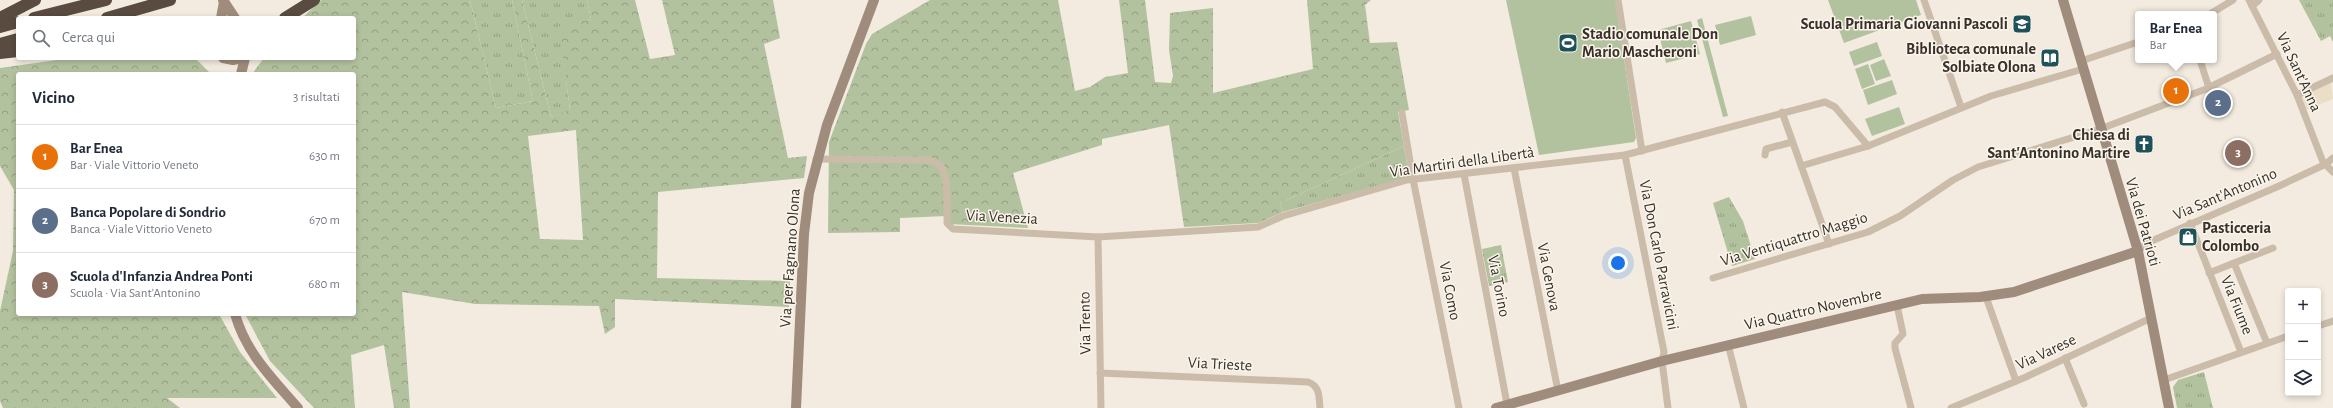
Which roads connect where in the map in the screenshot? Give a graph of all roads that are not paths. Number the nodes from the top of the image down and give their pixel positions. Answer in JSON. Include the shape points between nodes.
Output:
{"nodes":[{"id":1,"x":35,"y":0,"type":"edge"},
{"id":2,"x":106,"y":0,"type":"edge"},
{"id":3,"x":170,"y":0,"type":"edge"},
{"id":4,"x":314,"y":0,"type":"edge"},
{"id":5,"x":874,"y":0,"type":"edge"},
{"id":6,"x":1618,"y":0,"type":"edge"},
{"id":7,"x":1924,"y":0,"type":"edge"},
{"id":8,"x":2063,"y":0,"type":"edge"},
{"id":9,"x":2233,"y":0,"type":"edge"},
{"id":10,"x":2259,"y":0,"type":"edge"},
{"id":11,"x":224,"y":1,"type":"edge"},
{"id":12,"x":2251,"y":3,"type":"edge"},
{"id":13,"x":2215,"y":11,"type":"edge"},
{"id":14,"x":42,"y":16,"type":"edge"},
{"id":15,"x":114,"y":16,"type":"edge"},
{"id":16,"x":221,"y":16,"type":"edge"},
{"id":17,"x":234,"y":16,"type":"edge"},
{"id":18,"x":288,"y":16,"type":"edge"},
{"id":19,"x":0,"y":18,"type":"edge"},
{"id":20,"x":16,"y":23,"type":"edge"},
{"id":21,"x":0,"y":27,"type":"edge"},
{"id":22,"x":16,"y":40,"type":"edge"},
{"id":23,"x":2135,"y":43,"type":"edge"},
{"id":24,"x":0,"y":44,"type":"edge"},
{"id":25,"x":16,"y":51,"type":"edge"},
{"id":26,"x":0,"y":52,"type":"edge"},
{"id":27,"x":2277,"y":54,"type":"junction"},
{"id":28,"x":228,"y":60,"type":"edge"},
{"id":29,"x":244,"y":60,"type":"edge"},
{"id":30,"x":2201,"y":63,"type":"edge"},
{"id":31,"x":2082,"y":65,"type":"junction"},
{"id":32,"x":235,"y":72,"type":"edge"},
{"id":33,"x":242,"y":72,"type":"edge"},
{"id":34,"x":2333,"y":78,"type":"edge"},
{"id":35,"x":2209,"y":88,"type":"junction"},
{"id":36,"x":2297,"y":95,"type":"junction"},
{"id":37,"x":1961,"y":107,"type":"junction"},
{"id":38,"x":1782,"y":112,"type":"junction"},
{"id":39,"x":1402,"y":113,"type":"dead end"},
{"id":40,"x":2100,"y":128,"type":"junction"},
{"id":41,"x":1792,"y":142,"type":"junction"},
{"id":42,"x":1868,"y":146,"type":"junction"},
{"id":43,"x":1642,"y":151,"type":"junction"},
{"id":44,"x":1625,"y":155,"type":"junction"},
{"id":45,"x":1765,"y":155,"type":"dead end"},
{"id":46,"x":2333,"y":158,"type":"edge"},
{"id":47,"x":816,"y":160,"type":"junction"},
{"id":48,"x":2326,"y":164,"type":"junction"},
{"id":49,"x":1801,"y":166,"type":"junction"},
{"id":50,"x":1514,"y":168,"type":"junction"},
{"id":51,"x":2333,"y":172,"type":"edge"},
{"id":52,"x":1464,"y":174,"type":"junction"},
{"id":53,"x":1413,"y":180,"type":"junction"},
{"id":54,"x":2190,"y":223,"type":"junction"},
{"id":55,"x":1098,"y":237,"type":"junction"},
{"id":56,"x":1829,"y":244,"type":"junction"},
{"id":57,"x":2274,"y":248,"type":"dead end"},
{"id":58,"x":2138,"y":251,"type":"junction"},
{"id":59,"x":2234,"y":263,"type":"junction"},
{"id":60,"x":2209,"y":273,"type":"junction"},
{"id":61,"x":1713,"y":278,"type":"dead end"},
{"id":62,"x":1986,"y":297,"type":"junction"},
{"id":63,"x":1897,"y":305,"type":"junction"},
{"id":64,"x":236,"y":316,"type":"edge"},
{"id":65,"x":2151,"y":318,"type":"junction"},
{"id":66,"x":2333,"y":321,"type":"edge"},
{"id":67,"x":2321,"y":325,"type":"edge"},
{"id":68,"x":2285,"y":337,"type":"edge"},
{"id":69,"x":2267,"y":343,"type":"junction"},
{"id":70,"x":1728,"y":344,"type":"junction"},
{"id":71,"x":2241,"y":352,"type":"junction"},
{"id":72,"x":2065,"y":358,"type":"junction"},
{"id":73,"x":1662,"y":361,"type":"junction"},
{"id":74,"x":1100,"y":373,"type":"junction"},
{"id":75,"x":2164,"y":380,"type":"junction"},
{"id":76,"x":2016,"y":381,"type":"junction"},
{"id":77,"x":1558,"y":391,"type":"junction"},
{"id":78,"x":2084,"y":404,"type":"dead end"},
{"id":79,"x":1503,"y":406,"type":"edge"},
{"id":80,"x":298,"y":408,"type":"edge"},
{"id":81,"x":796,"y":408,"type":"edge"},
{"id":82,"x":1101,"y":408,"type":"edge"},
{"id":83,"x":1320,"y":408,"type":"edge"},
{"id":84,"x":1459,"y":408,"type":"edge"},
{"id":85,"x":1668,"y":408,"type":"edge"},
{"id":86,"x":1744,"y":408,"type":"edge"},
{"id":87,"x":1911,"y":408,"type":"edge"},
{"id":88,"x":1951,"y":408,"type":"edge"},
{"id":89,"x":2170,"y":408,"type":"edge"}],
"edges":[{"from":1,"to":19,"type":"highway"},
{"from":2,"to":14,"type":"highway"},
{"from":3,"to":15,"type":"highway"},
{"from":4,"to":18,"type":"highway"},
{"from":5,"to":47,"type":"street","name":"Via per Fagnano Olona"},
{"from":6,"to":43,"type":"street"},
{"from":7,"to":37,"type":"street"},
{"from":8,"to":31,"type":"street","name":"Via dei Patrioti"},
{"from":9,"to":13,"type":"street"},
{"from":10,"to":12,"type":"street"},
{"from":11,"to":16,"type":"street"},
{"from":11,"to":17,"type":"street"},
{"from":12,"to":27,"type":"street","name":"Via Sant'Anna"},
{"from":20,"to":21,"type":"highway"},
{"from":22,"to":24,"type":"highway"},
{"from":23,"to":31,"type":"street"},
{"from":25,"to":26,"type":"highway"},
{"from":27,"to":35,"type":"street","name":"Via Ventiquattro Maggio"},
{"from":27,"to":36,"type":"street","name":"Via Sant'Anna"},
{"from":28,"to":32,"type":"street"},
{"from":29,"to":33,"type":"street"},
{"from":30,"to":35,"type":"street"},
{"from":31,"to":37,"type":"street"},
{"from":31,"to":40,"type":"street","name":"Via dei Patrioti"},
{"from":34,"to":36,"type":"street"},
{"from":35,"to":40,"type":"street","name":"Via Ventiquattro Maggio"},
{"from":36,"to":48,"type":"street","name":"Via Sant'Anna"},
{"from":37,"to":42,"type":"street"},
{"from":38,"to":41,"type":"street"},
{"from":38,"to":42,"type":"street","name":"Via Martiri della Libertà","via":[[1829,102]]},
{"from":38,"to":43,"type":"street","name":"Via Martiri della Libertà"},
{"from":39,"to":53,"type":"street","name":"Via Como"},
{"from":40,"to":56,"type":"street","name":"Via Ventiquattro Maggio","via":[[1978,167],[1953,180],[1900,216],[1868,232]]},
{"from":40,"to":58,"type":"street","name":"Via dei Patrioti"},
{"from":41,"to":45,"type":"street","via":[[1766,149]]},
{"from":41,"to":49,"type":"street"},
{"from":42,"to":49,"type":"street"},
{"from":43,"to":44,"type":"street","name":"Via Martiri della Libertà"},
{"from":44,"to":50,"type":"street","name":"Via Martiri della Libertà"},
{"from":44,"to":73,"type":"street","name":"Via Don Carlo Parravicini","via":[[1664,352]]},
{"from":46,"to":48,"type":"street","name":"Via Sant'Antonino"},
{"from":47,"to":55,"type":"street","name":"Via Venezia","via":[[929,160],[940,165],[946,179],[947,224],[953,229]]},
{"from":47,"to":81,"type":"street","name":"Via per Fagnano Olona","via":[[804,234]]},
{"from":48,"to":51,"type":"street","name":"Via Sant'Anna"},
{"from":48,"to":54,"type":"street","name":"Via Sant'Antonino","via":[[2220,213]]},
{"from":49,"to":56,"type":"street"},
{"from":50,"to":52,"type":"street","name":"Via Martiri della Libertà"},
{"from":50,"to":77,"type":"street","name":"Via Genova"},
{"from":52,"to":53,"type":"street","name":"Via Martiri della Libertà"},
{"from":52,"to":79,"type":"street","name":"Via Torino"},
{"from":53,"to":55,"type":"street","name":"Via Martiri della Libertà","via":[[1283,216],[1258,227]]},
{"from":53,"to":84,"type":"street","name":"Via Como"},
{"from":54,"to":58,"type":"street","name":"Via Sant'Antonino","via":[[2147,243]]},
{"from":54,"to":60,"type":"street","name":"Via Fiume"},
{"from":55,"to":74,"type":"street","name":"Via Trento"},
{"from":56,"to":61,"type":"street","name":"Via Ventiquattro Maggio"},
{"from":57,"to":59,"type":"street"},
{"from":58,"to":62,"type":"street","name":"Via Quattro Novembre","via":[[2014,292]]},
{"from":58,"to":65,"type":"street","name":"Via dei Patrioti"},
{"from":59,"to":60,"type":"street"},
{"from":59,"to":69,"type":"street"},
{"from":60,"to":71,"type":"street","name":"Via Fiume"},
{"from":62,"to":63,"type":"street","name":"Via Quattro Novembre","via":[[1932,298]]},
{"from":62,"to":76,"type":"street"},
{"from":63,"to":70,"type":"street","name":"Via Quattro Novembre"},
{"from":63,"to":87,"type":"street","via":[[1903,334],[1895,343],[1895,348]]},
{"from":64,"to":80,"type":"street","via":[[250,351],[264,371]]},
{"from":65,"to":72,"type":"street","name":"Via Varese"},
{"from":65,"to":75,"type":"street","name":"Via dei Patrioti"},
{"from":66,"to":67,"type":"street"},
{"from":68,"to":69,"type":"street"},
{"from":69,"to":71,"type":"street"},
{"from":70,"to":73,"type":"street","name":"Via Quattro Novembre"},
{"from":70,"to":86,"type":"street"},
{"from":71,"to":75,"type":"street"},
{"from":72,"to":76,"type":"street","name":"Via Varese"},
{"from":72,"to":78,"type":"street"},
{"from":73,"to":77,"type":"street","name":"Via Quattro Novembre"},
{"from":73,"to":85,"type":"street","name":"Via Don Carlo Parravicini"},
{"from":74,"to":82,"type":"street","name":"Via Trento"},
{"from":74,"to":83,"type":"street","name":"Via Trieste","via":[[1308,382],[1314,384],[1318,390]]},
{"from":75,"to":89,"type":"street","name":"Via dei Patrioti"},
{"from":76,"to":88,"type":"street","name":"Via Varese"},
{"from":77,"to":79,"type":"street","name":"Via Quattro Novembre"}]}
